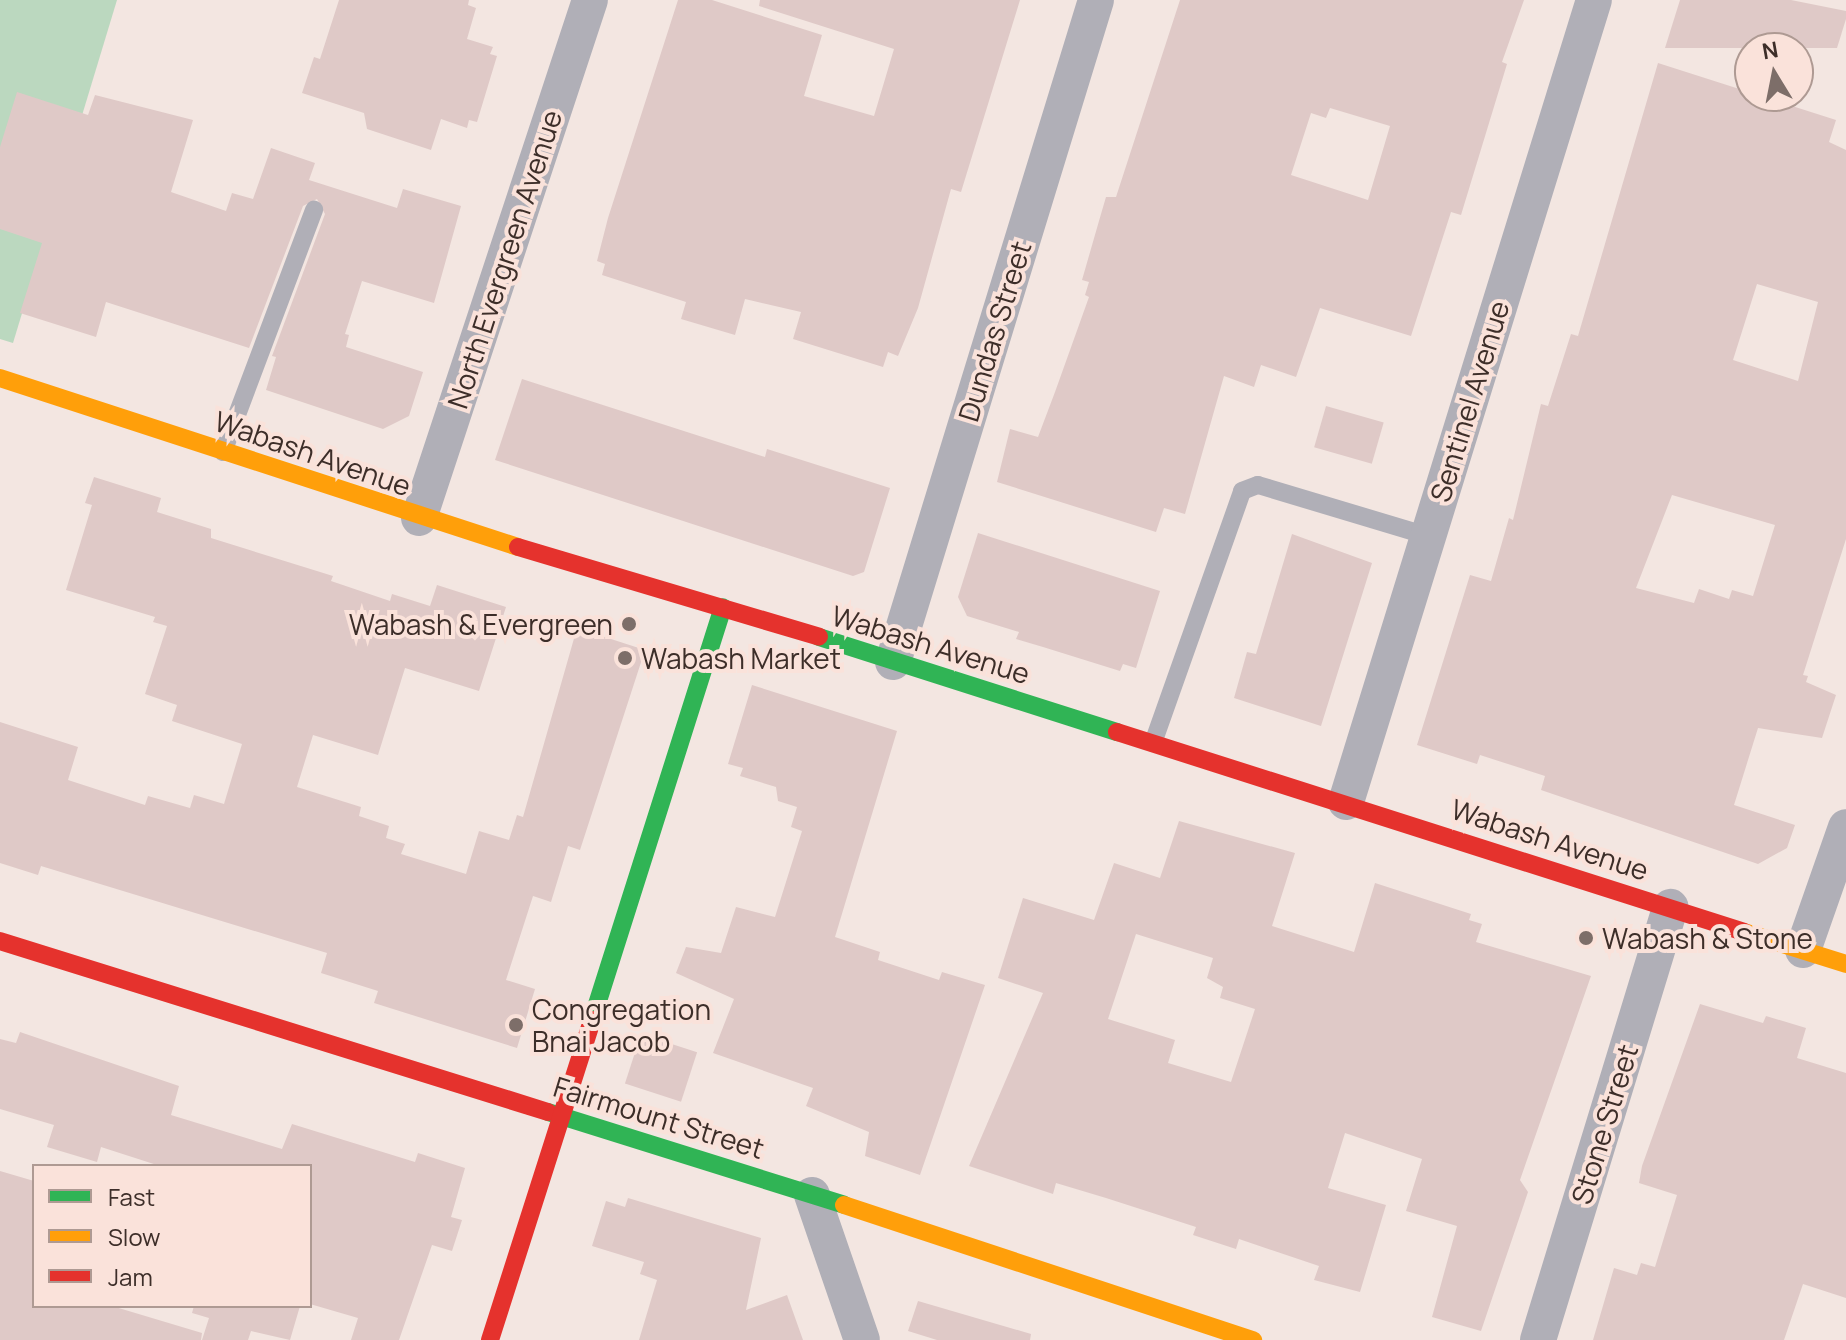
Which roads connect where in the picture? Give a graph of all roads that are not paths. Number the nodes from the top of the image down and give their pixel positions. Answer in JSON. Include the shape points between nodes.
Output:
{"nodes":[{"id":1,"x":590,"y":0,"type":"edge"},
{"id":2,"x":1096,"y":0,"type":"edge"},
{"id":3,"x":1594,"y":0,"type":"edge"},
{"id":4,"x":314,"y":210,"type":"dead end"},
{"id":5,"x":0,"y":378,"type":"edge"},
{"id":6,"x":223,"y":452,"type":"junction"},
{"id":7,"x":419,"y":518,"type":"junction"},
{"id":8,"x":1428,"y":536,"type":"junction"},
{"id":9,"x":723,"y":607,"type":"junction"},
{"id":10,"x":893,"y":662,"type":"junction"},
{"id":11,"x":1153,"y":743,"type":"junction"},
{"id":12,"x":1346,"y":802,"type":"junction"},
{"id":13,"x":1846,"y":827,"type":"edge"},
{"id":14,"x":1670,"y":907,"type":"junction"},
{"id":15,"x":0,"y":941,"type":"edge"},
{"id":16,"x":1803,"y":950,"type":"junction"},
{"id":17,"x":1846,"y":964,"type":"edge"},
{"id":18,"x":562,"y":1116,"type":"junction"},
{"id":19,"x":812,"y":1195,"type":"junction"},
{"id":20,"x":490,"y":1340,"type":"edge"},
{"id":21,"x":862,"y":1340,"type":"edge"},
{"id":22,"x":1253,"y":1340,"type":"edge"},
{"id":23,"x":1538,"y":1340,"type":"edge"}],
"edges":[{"from":1,"to":7,"type":"street","name":"North Evergreen Avenue"},
{"from":2,"to":10,"type":"street","name":"Dundas Street"},
{"from":3,"to":8,"type":"street","name":"Sentinel Avenue"},
{"from":4,"to":6,"type":"lane"},
{"from":5,"to":6,"type":"street","name":"Wabash Avenue"},
{"from":6,"to":7,"type":"street","name":"Wabash Avenue"},
{"from":7,"to":9,"type":"street","name":"Wabash Avenue"},
{"from":8,"to":11,"type":"lane","via":[[1258,485],[1242,491]]},
{"from":8,"to":12,"type":"street","name":"Sentinel Avenue"},
{"from":9,"to":10,"type":"street","name":"Wabash Avenue"},
{"from":9,"to":18,"type":"street"},
{"from":10,"to":11,"type":"street","name":"Wabash Avenue"},
{"from":11,"to":12,"type":"street","name":"Wabash Avenue"},
{"from":12,"to":14,"type":"street","name":"Wabash Avenue"},
{"from":13,"to":16,"type":"street"},
{"from":14,"to":16,"type":"street","name":"Wabash Avenue"},
{"from":14,"to":23,"type":"street","name":"Stone Street"},
{"from":15,"to":18,"type":"street","name":"Fairmount Street"},
{"from":16,"to":17,"type":"street","name":"Wabash Avenue"},
{"from":18,"to":19,"type":"street","name":"Fairmount Street"},
{"from":18,"to":20,"type":"street"},
{"from":19,"to":21,"type":"street"},
{"from":19,"to":22,"type":"street","name":"Fairmount Street"}]}
